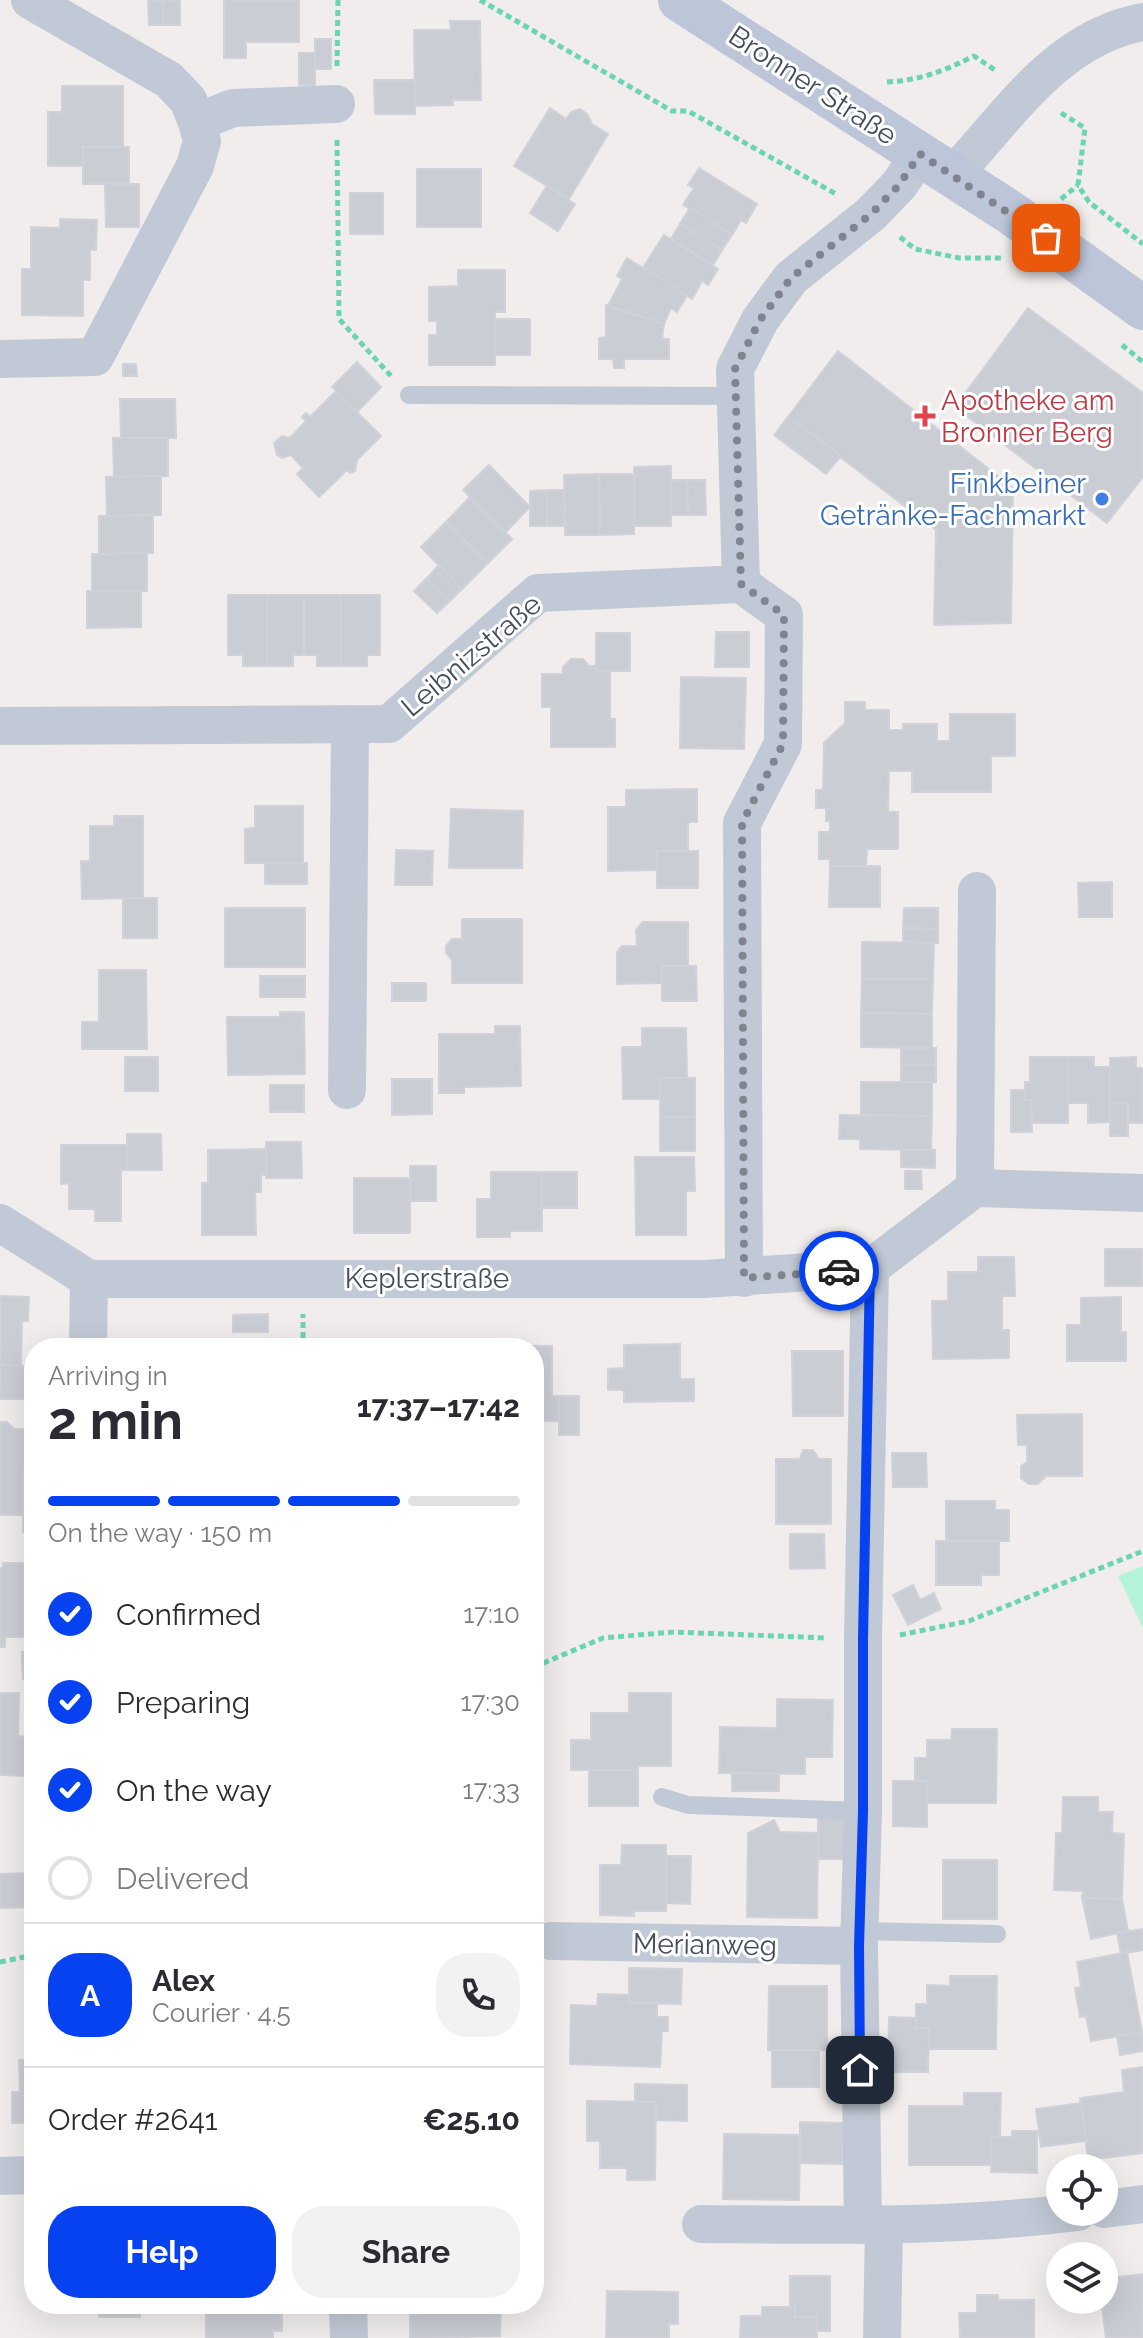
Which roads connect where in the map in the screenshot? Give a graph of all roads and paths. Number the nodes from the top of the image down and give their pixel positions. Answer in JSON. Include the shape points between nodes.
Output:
{"nodes":[{"id":1,"x":30,"y":0,"type":"edge"},
{"id":2,"x":338,"y":0,"type":"edge"},
{"id":3,"x":480,"y":0,"type":"edge"},
{"id":4,"x":680,"y":0,"type":"edge"},
{"id":5,"x":1143,"y":22,"type":"edge"},
{"id":6,"x":336,"y":104,"type":"junction"},
{"id":7,"x":197,"y":122,"type":"junction"},
{"id":8,"x":937,"y":164,"type":"junction"},
{"id":9,"x":871,"y":214,"type":"junction"},
{"id":10,"x":1005,"y":258,"type":"dead end"},
{"id":11,"x":1143,"y":308,"type":"edge"},
{"id":12,"x":1118,"y":343,"type":"dead end"},
{"id":13,"x":0,"y":359,"type":"edge"},
{"id":14,"x":1143,"y":362,"type":"edge"},
{"id":15,"x":409,"y":395,"type":"joint"},
{"id":16,"x":735,"y":396,"type":"junction"},
{"id":17,"x":741,"y":584,"type":"junction"},
{"id":18,"x":350,"y":725,"type":"junction"},
{"id":19,"x":0,"y":726,"type":"edge"},
{"id":20,"x":977,"y":891,"type":"dead end"},
{"id":21,"x":347,"y":1090,"type":"dead end"},
{"id":22,"x":975,"y":1188,"type":"junction"},
{"id":23,"x":1143,"y":1193,"type":"edge"},
{"id":24,"x":0,"y":1223,"type":"edge"},
{"id":25,"x":870,"y":1268,"type":"junction"},
{"id":26,"x":744,"y":1278,"type":"junction"},
{"id":27,"x":89,"y":1279,"type":"junction"},
{"id":28,"x":88,"y":1338,"type":"edge"},
{"id":29,"x":1143,"y":1551,"type":"edge"},
{"id":30,"x":863,"y":1639,"type":"junction"},
{"id":31,"x":544,"y":1663,"type":"edge"},
{"id":32,"x":662,"y":1797,"type":"dead end"},
{"id":33,"x":863,"y":1811,"type":"junction"},
{"id":34,"x":997,"y":1934,"type":"dead end"},
{"id":35,"x":859,"y":1938,"type":"junction"},
{"id":36,"x":551,"y":1941,"type":"dead end"},
{"id":37,"x":24,"y":1957,"type":"edge"},
{"id":38,"x":0,"y":1962,"type":"edge"},
{"id":39,"x":24,"y":2175,"type":"edge"},
{"id":40,"x":0,"y":2176,"type":"edge"},
{"id":41,"x":1143,"y":2204,"type":"edge"},
{"id":42,"x":1118,"y":2207,"type":"edge"},
{"id":43,"x":1046,"y":2216,"type":"edge"},
{"id":44,"x":701,"y":2224,"type":"dead end"},
{"id":45,"x":873,"y":2226,"type":"junction"},
{"id":46,"x":348,"y":2314,"type":"edge"},
{"id":47,"x":349,"y":2338,"type":"edge"},
{"id":48,"x":882,"y":2338,"type":"edge"}],
"edges":[{"from":1,"to":7,"type":"street","via":[[169,80],[188,100]]},
{"from":2,"to":6,"type":"path"},
{"from":3,"to":9,"type":"path","via":[[672,111],[688,111]]},
{"from":4,"to":8,"type":"street","name":"Bronner Straße"},
{"from":5,"to":8,"type":"street","via":[[1111,30],[1065,55],[1028,92]]},
{"from":6,"to":7,"type":"street","via":[[233,108]]},
{"from":6,"to":15,"type":"path","via":[[339,319]]},
{"from":7,"to":13,"type":"street","via":[[202,141],[195,166],[95,357]]},
{"from":8,"to":9,"type":"street","via":[[899,185]]},
{"from":8,"to":11,"type":"street","name":"Bronner Straße"},
{"from":9,"to":10,"type":"path","via":[[915,249],[959,258]]},
{"from":9,"to":16,"type":"street","via":[[791,278],[760,320],[735,369]]},
{"from":12,"to":14,"type":"path"},
{"from":15,"to":16,"type":"lane"},
{"from":16,"to":17,"type":"street"},
{"from":17,"to":18,"type":"street","name":"Leibnizstraße","via":[[538,593],[389,724]]},
{"from":17,"to":26,"type":"street","via":[[784,615],[783,744],[742,823]]},
{"from":18,"to":19,"type":"street","name":"Leibnizstraße"},
{"from":18,"to":21,"type":"street"},
{"from":20,"to":22,"type":"street"},
{"from":22,"to":23,"type":"street"},
{"from":22,"to":25,"type":"street"},
{"from":24,"to":27,"type":"street"},
{"from":25,"to":26,"type":"street","name":"Keplerstraße"},
{"from":25,"to":30,"type":"street"},
{"from":26,"to":27,"type":"street","name":"Keplerstraße"},
{"from":27,"to":28,"type":"street"},
{"from":29,"to":30,"type":"path","via":[[969,1621]]},
{"from":30,"to":31,"type":"path","via":[[674,1632],[603,1638]]},
{"from":30,"to":33,"type":"street"},
{"from":32,"to":33,"type":"lane","via":[[688,1805]]},
{"from":33,"to":35,"type":"street"},
{"from":34,"to":35,"type":"lane"},
{"from":35,"to":36,"type":"street","name":"Merianweg"},
{"from":35,"to":45,"type":"street"},
{"from":37,"to":38,"type":"path"},
{"from":39,"to":40,"type":"street"},
{"from":41,"to":42,"type":"street"},
{"from":43,"to":45,"type":"street"},
{"from":44,"to":45,"type":"street"},
{"from":45,"to":48,"type":"street"},
{"from":46,"to":47,"type":"street"}]}
